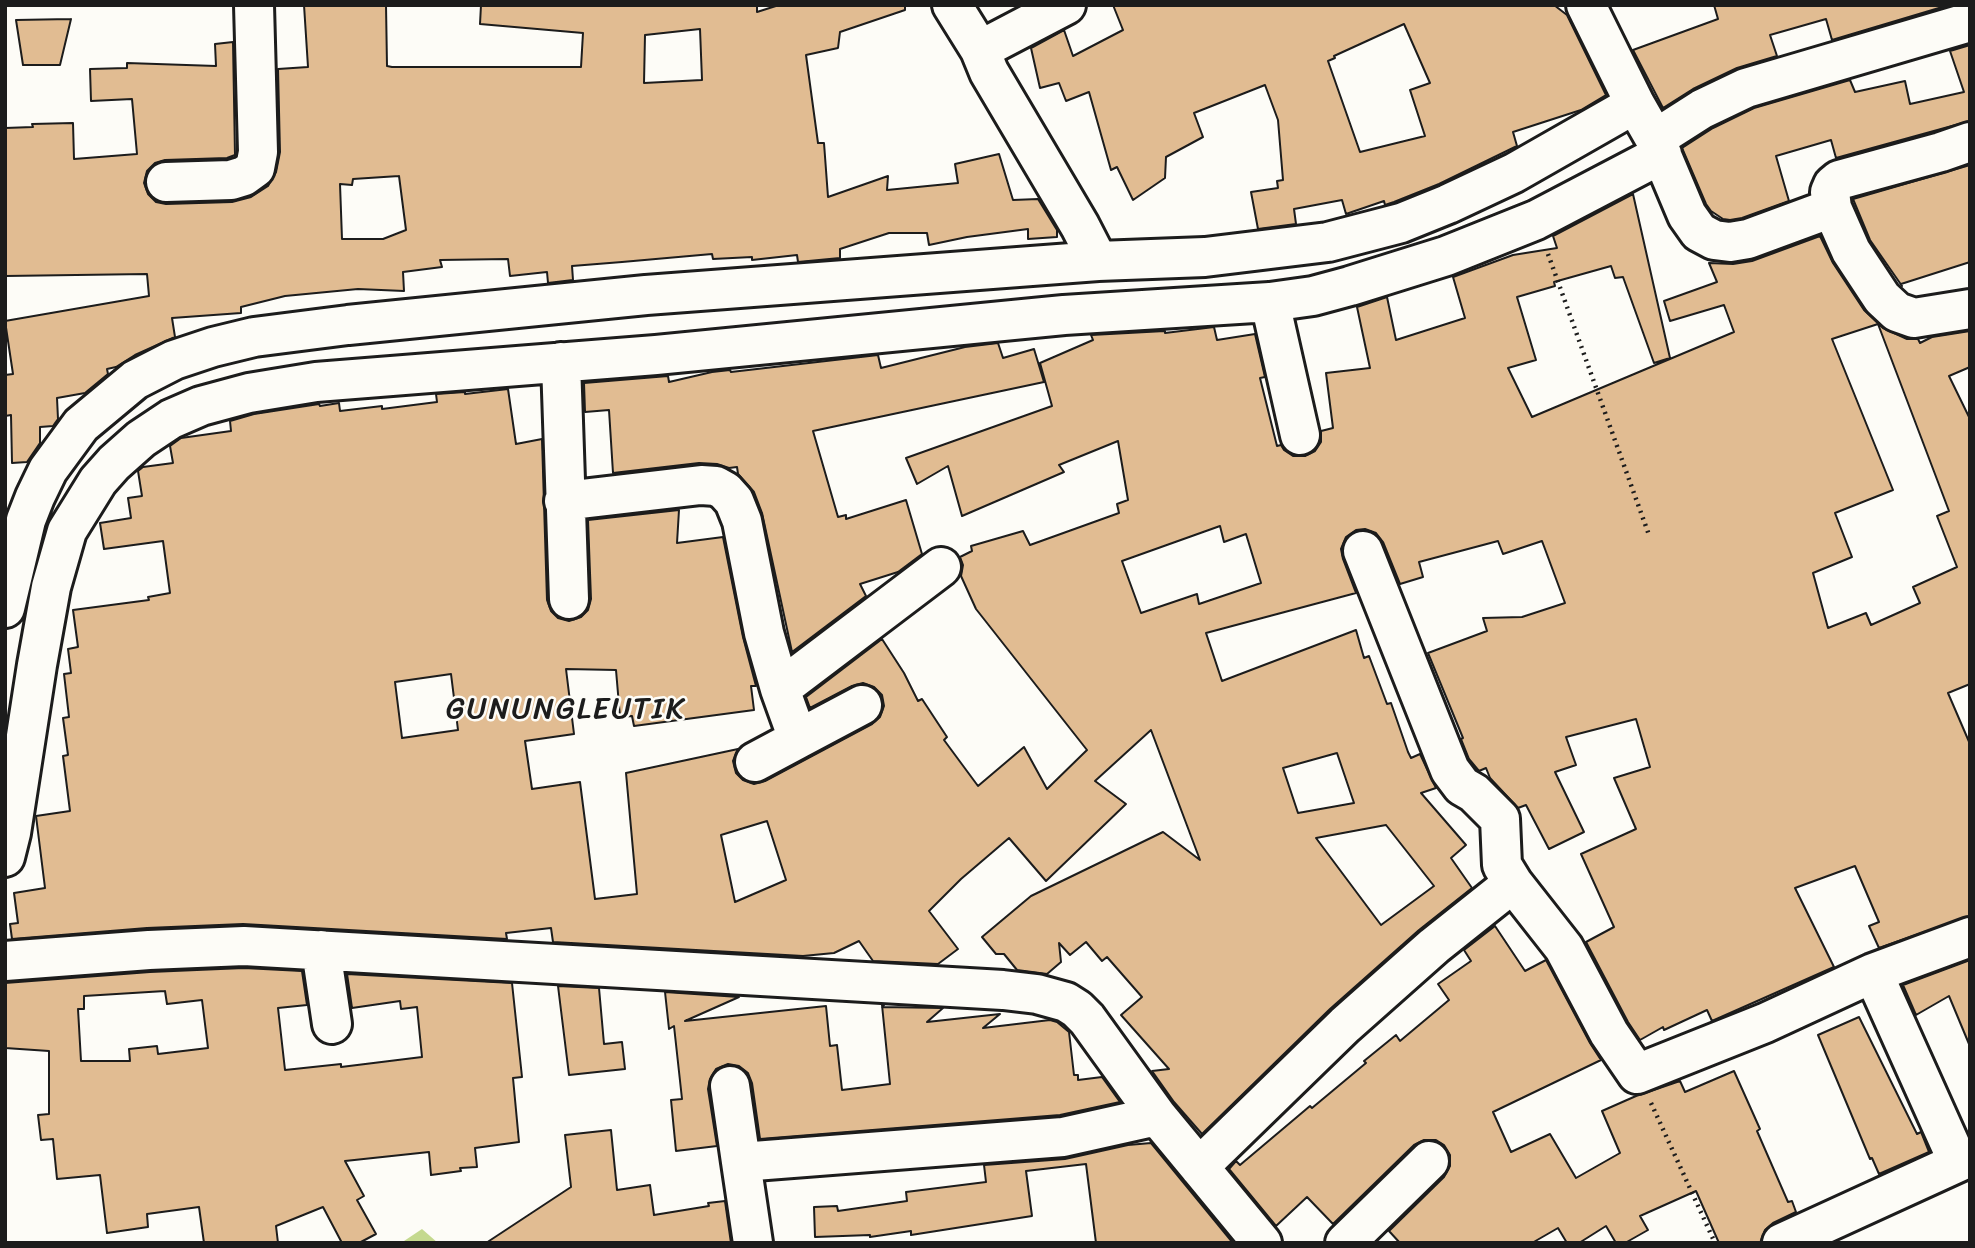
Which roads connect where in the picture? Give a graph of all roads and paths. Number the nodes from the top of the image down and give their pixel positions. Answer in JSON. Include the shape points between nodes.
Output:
{"nodes":[{"id":1,"x":254,"y":5,"type":"edge"},
{"id":2,"x":952,"y":5,"type":"edge"},
{"id":3,"x":1066,"y":5,"type":"edge"},
{"id":4,"x":1586,"y":5,"type":"edge"},
{"id":5,"x":1970,"y":22,"type":"edge"},
{"id":6,"x":980,"y":50,"type":"junction"},
{"id":7,"x":1648,"y":128,"type":"junction"},
{"id":8,"x":1970,"y":142,"type":"edge"},
{"id":9,"x":166,"y":182,"type":"dead end"},
{"id":10,"x":1832,"y":208,"type":"junction"},
{"id":11,"x":1536,"y":220,"type":"junction"},
{"id":12,"x":1098,"y":261,"type":"junction"},
{"id":13,"x":1270,"y":302,"type":"junction"},
{"id":14,"x":1970,"y":309,"type":"edge"},
{"id":15,"x":561,"y":362,"type":"junction"},
{"id":16,"x":1300,"y":435,"type":"dead end"},
{"id":17,"x":564,"y":501,"type":"junction"},
{"id":18,"x":38,"y":523,"type":"edge"},
{"id":19,"x":1649,"y":535,"type":"dead end"},
{"id":20,"x":1363,"y":551,"type":"dead end"},
{"id":21,"x":941,"y":567,"type":"dead end"},
{"id":22,"x":569,"y":599,"type":"dead end"},
{"id":23,"x":5,"y":608,"type":"edge"},
{"id":24,"x":780,"y":689,"type":"junction"},
{"id":25,"x":862,"y":705,"type":"dead end"},
{"id":26,"x":798,"y":739,"type":"junction"},
{"id":27,"x":755,"y":762,"type":"dead end"},
{"id":28,"x":5,"y":858,"type":"edge"},
{"id":29,"x":1513,"y":883,"type":"junction"},
{"id":30,"x":1970,"y":937,"type":"edge"},
{"id":31,"x":321,"y":950,"type":"junction"},
{"id":32,"x":5,"y":961,"type":"edge"},
{"id":33,"x":1873,"y":974,"type":"junction"},
{"id":34,"x":332,"y":1024,"type":"dead end"},
{"id":35,"x":1637,"y":1074,"type":"junction"},
{"id":36,"x":730,"y":1086,"type":"dead end"},
{"id":37,"x":1157,"y":1116,"type":"junction"},
{"id":38,"x":1964,"y":1160,"type":"edge"},
{"id":39,"x":1429,"y":1161,"type":"dead end"},
{"id":40,"x":741,"y":1162,"type":"junction"},
{"id":41,"x":1199,"y":1167,"type":"junction"},
{"id":42,"x":753,"y":1243,"type":"edge"},
{"id":43,"x":1262,"y":1243,"type":"edge"},
{"id":44,"x":1345,"y":1243,"type":"edge"},
{"id":45,"x":1715,"y":1243,"type":"edge"},
{"id":46,"x":1782,"y":1243,"type":"edge"}],
"edges":[{"from":1,"to":9,"type":"street","via":[[257,164],[249,174],[231,180]]},
{"from":2,"to":6,"type":"street"},
{"from":3,"to":6,"type":"street"},
{"from":4,"to":7,"type":"street"},
{"from":5,"to":7,"type":"street","via":[[1746,88]]},
{"from":6,"to":12,"type":"street"},
{"from":7,"to":10,"type":"street","via":[[1687,215],[1699,232],[1714,240],[1748,239]]},
{"from":7,"to":11,"type":"street"},
{"from":7,"to":12,"type":"street","via":[[1514,173],[1401,223],[1328,242],[1205,257]]},
{"from":8,"to":10,"type":"street","via":[[1845,177],[1831,188]]},
{"from":10,"to":14,"type":"street","via":[[1851,251],[1882,298],[1897,312],[1914,318]]},
{"from":11,"to":13,"type":"street","via":[[1446,256],[1350,286]]},
{"from":11,"to":19,"type":"path"},
{"from":12,"to":18,"type":"street","via":[[646,295],[254,337],[213,347],[135,380],[81,425],[48,470]]},
{"from":13,"to":15,"type":"street","via":[[1064,315]]},
{"from":13,"to":16,"type":"street"},
{"from":15,"to":17,"type":"street"},
{"from":15,"to":18,"type":"street","via":[[316,382],[201,406],[141,439],[98,481]]},
{"from":17,"to":22,"type":"street"},
{"from":17,"to":24,"type":"street","via":[[701,485],[725,491],[742,521]]},
{"from":18,"to":23,"type":"street"},
{"from":18,"to":28,"type":"street","via":[[51,587]]},
{"from":20,"to":29,"type":"street","via":[[1450,770],[1500,819],[1502,866]]},
{"from":21,"to":24,"type":"street"},
{"from":24,"to":26,"type":"street"},
{"from":25,"to":26,"type":"street"},
{"from":26,"to":27,"type":"street"},
{"from":29,"to":35,"type":"street","via":[[1564,948],[1609,1033]]},
{"from":29,"to":41,"type":"street","via":[[1345,1025]]},
{"from":30,"to":33,"type":"street"},
{"from":31,"to":32,"type":"street","via":[[244,946]]},
{"from":31,"to":34,"type":"street"},
{"from":31,"to":37,"type":"street","via":[[1037,994],[1066,1002],[1087,1019]]},
{"from":33,"to":35,"type":"street"},
{"from":33,"to":38,"type":"street"},
{"from":35,"to":45,"type":"path"},
{"from":36,"to":40,"type":"street"},
{"from":37,"to":40,"type":"street","via":[[1063,1137]]},
{"from":37,"to":41,"type":"street"},
{"from":38,"to":46,"type":"street"},
{"from":39,"to":44,"type":"street"},
{"from":40,"to":42,"type":"street"},
{"from":41,"to":43,"type":"street"}]}
